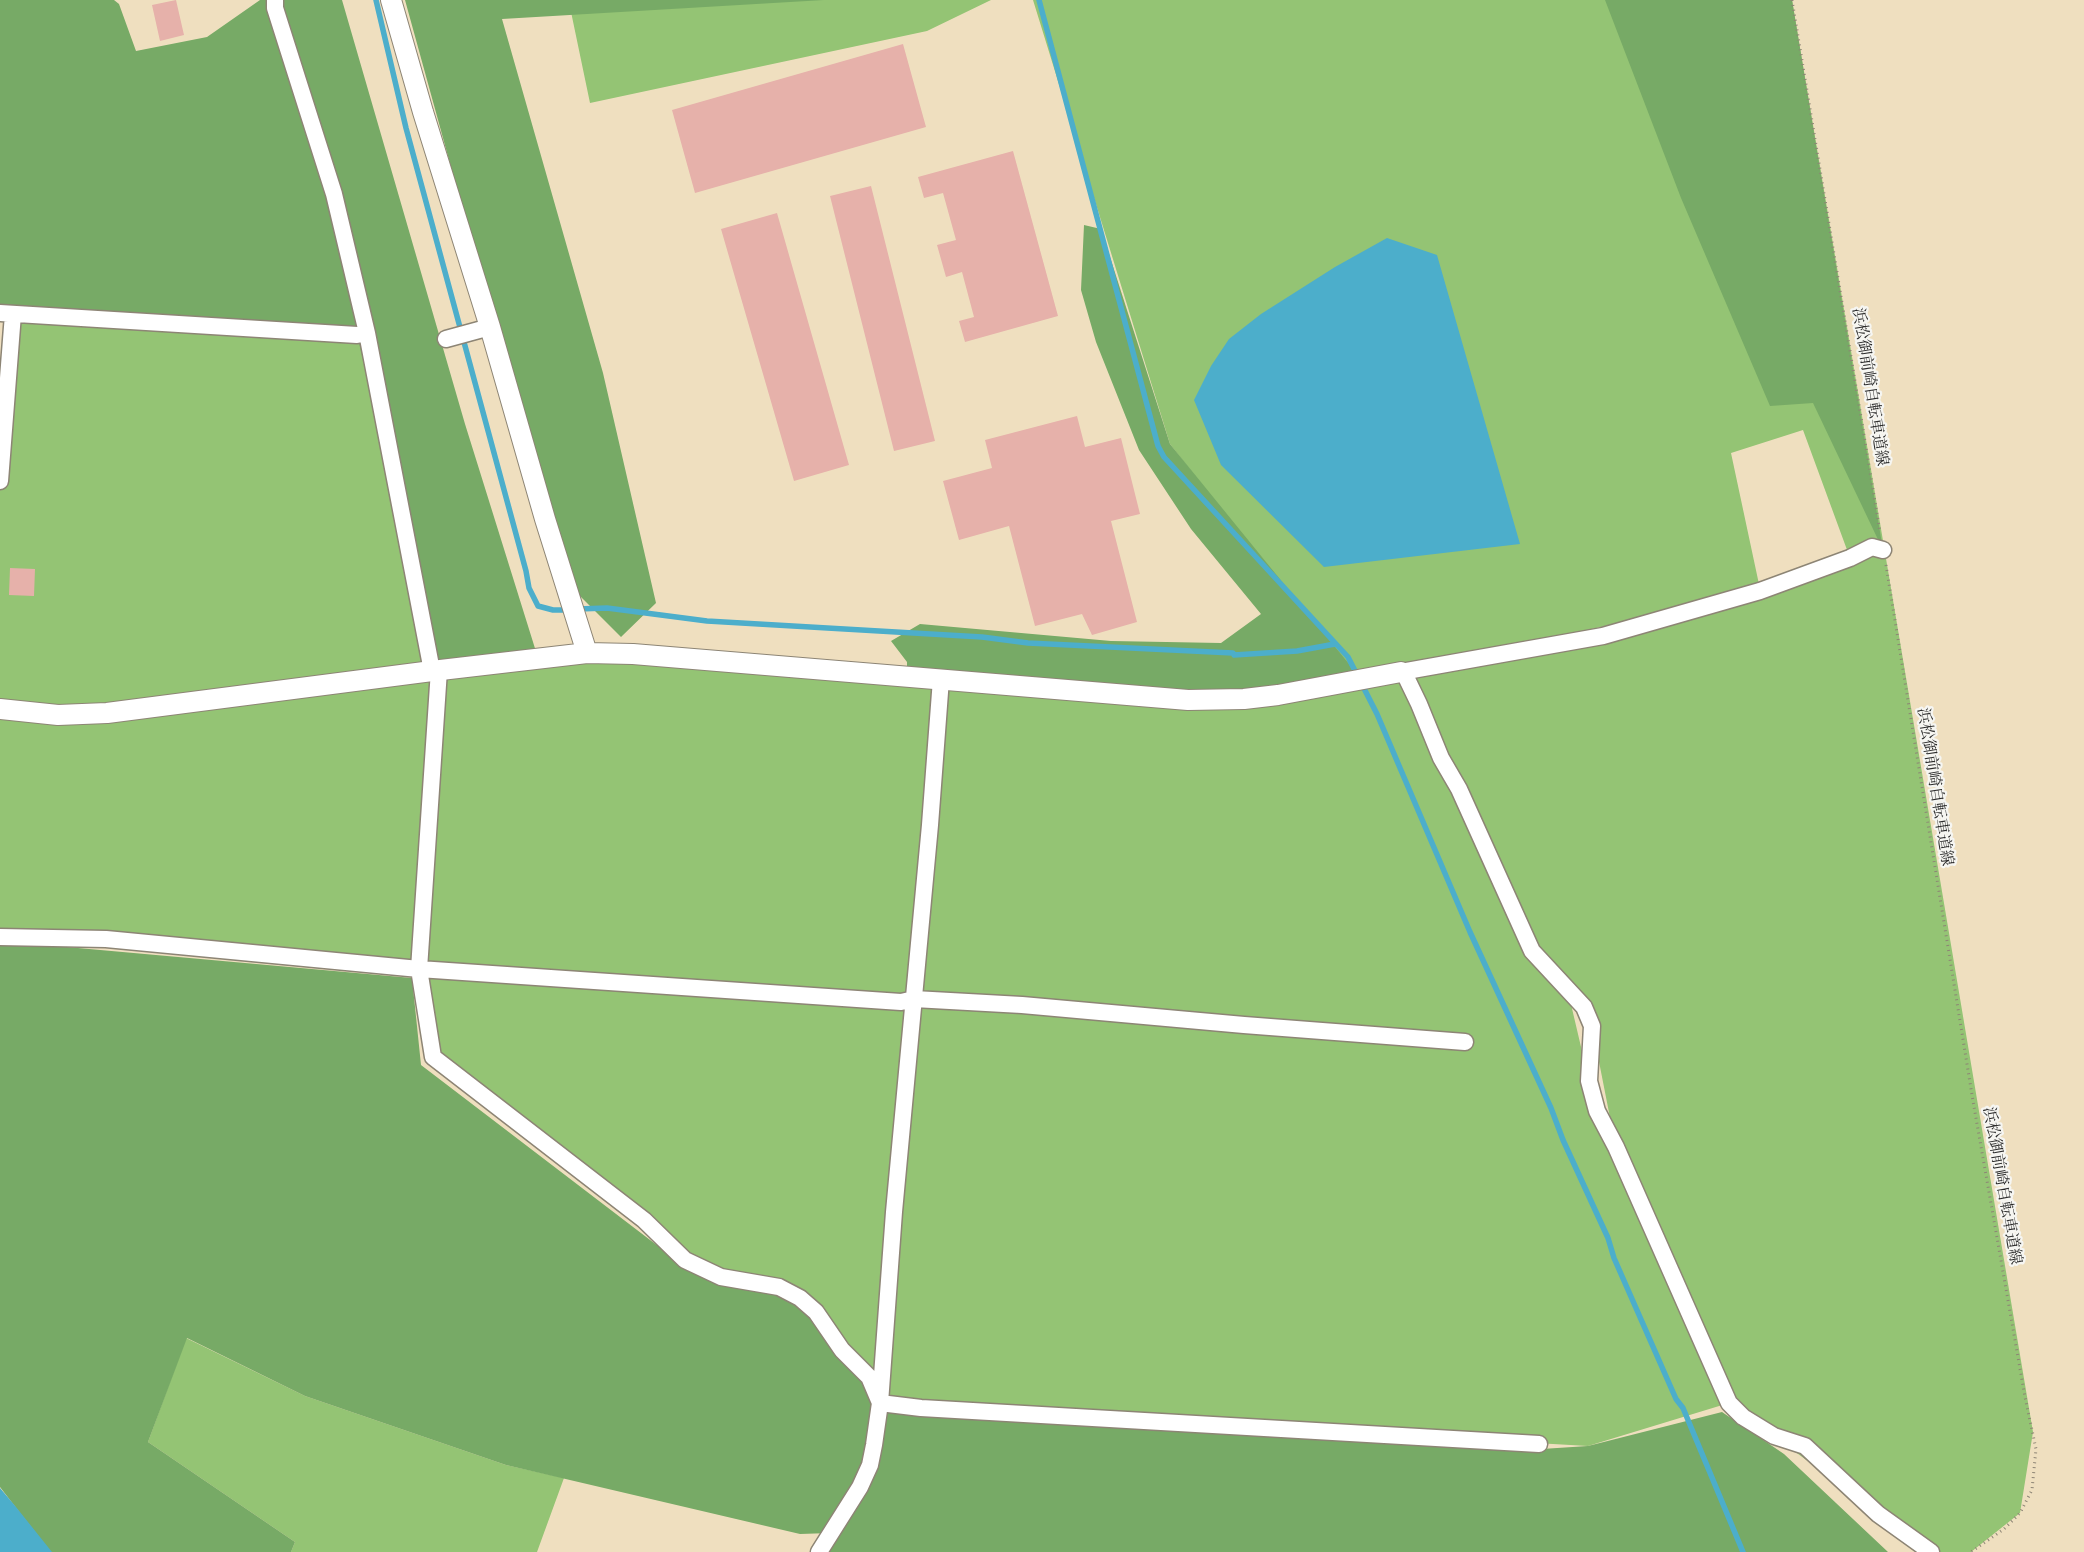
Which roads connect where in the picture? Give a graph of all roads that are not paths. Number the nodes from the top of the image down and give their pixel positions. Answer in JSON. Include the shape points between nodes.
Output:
{"nodes":[{"id":1,"x":275,"y":0,"type":"edge"},
{"id":2,"x":391,"y":0,"type":"edge"},
{"id":3,"x":7,"y":314,"type":"edge"},
{"id":4,"x":490,"y":327,"type":"junction"},
{"id":5,"x":367,"y":333,"type":"junction"},
{"id":6,"x":446,"y":339,"type":"dead end"},
{"id":7,"x":0,"y":481,"type":"edge"},
{"id":8,"x":1883,"y":550,"type":"road end"},
{"id":9,"x":587,"y":653,"type":"junction"},
{"id":10,"x":435,"y":670,"type":"junction"},
{"id":11,"x":1401,"y":672,"type":"junction"},
{"id":12,"x":941,"y":679,"type":"junction"},
{"id":13,"x":0,"y":709,"type":"edge"},
{"id":14,"x":0,"y":937,"type":"edge"},
{"id":15,"x":419,"y":969,"type":"junction"},
{"id":16,"x":914,"y":999,"type":"junction"},
{"id":17,"x":1465,"y":1042,"type":"dead end"},
{"id":18,"x":880,"y":1403,"type":"junction"},
{"id":19,"x":1539,"y":1444,"type":"dead end"},
{"id":20,"x":819,"y":1552,"type":"edge"},
{"id":21,"x":1931,"y":1552,"type":"edge"}],
"edges":[{"from":1,"to":5,"type":"street","via":[[334,194]]},
{"from":2,"to":4,"type":"street"},
{"from":3,"to":5,"type":"street","via":[[357,335]]},
{"from":3,"to":7,"type":"street"},
{"from":4,"to":6,"type":"street"},
{"from":4,"to":9,"type":"street"},
{"from":5,"to":10,"type":"street"},
{"from":8,"to":11,"type":"street","via":[[1872,547],[1760,591],[1603,636]]},
{"from":9,"to":10,"type":"street"},
{"from":9,"to":12,"type":"street"},
{"from":10,"to":13,"type":"street","via":[[107,713],[58,715]]},
{"from":10,"to":15,"type":"street"},
{"from":11,"to":12,"type":"street","via":[[1244,699],[1188,700]]},
{"from":11,"to":21,"type":"street","via":[[1459,789],[1532,951],[1584,1006],[1592,1026],[1589,1081],[1597,1111],[1730,1403],[1743,1417],[1774,1436],[1805,1446],[1878,1514]]},
{"from":12,"to":16,"type":"street"},
{"from":14,"to":15,"type":"street","via":[[106,939]]},
{"from":15,"to":16,"type":"street","via":[[901,1002]]},
{"from":15,"to":18,"type":"street","via":[[433,1057],[644,1220],[685,1260],[721,1277],[779,1287],[800,1298],[816,1312],[842,1350],[870,1377]]},
{"from":16,"to":17,"type":"street"},
{"from":16,"to":18,"type":"street"},
{"from":18,"to":19,"type":"street"},
{"from":18,"to":20,"type":"street","via":[[870,1465]]}]}
